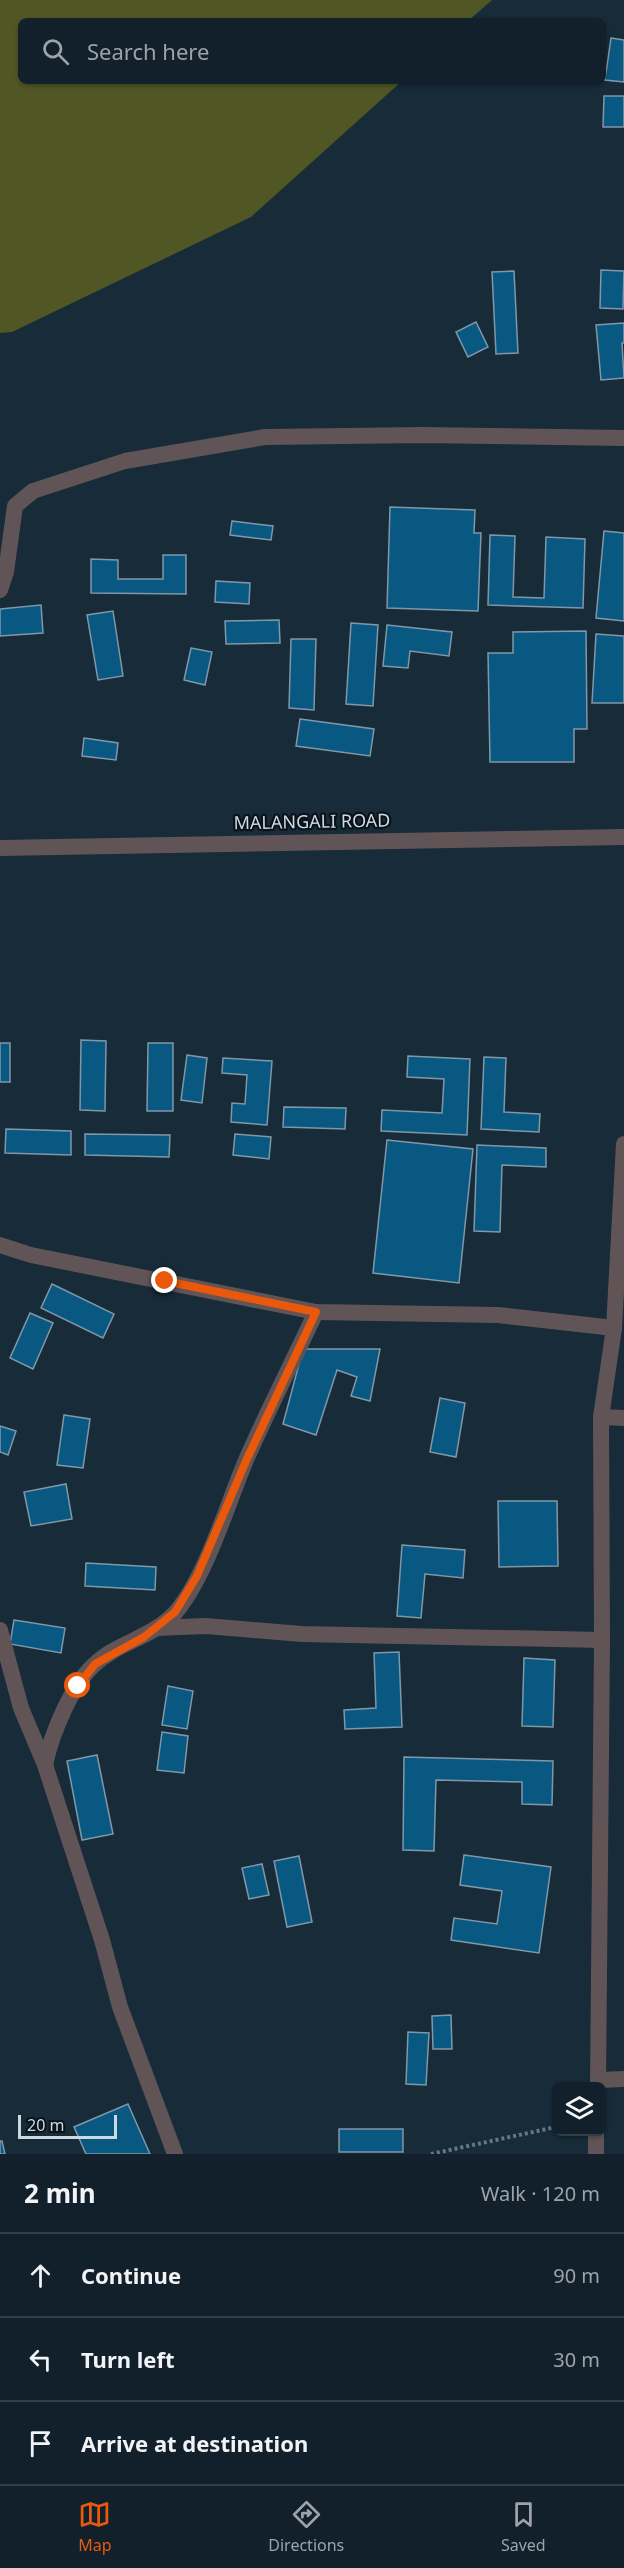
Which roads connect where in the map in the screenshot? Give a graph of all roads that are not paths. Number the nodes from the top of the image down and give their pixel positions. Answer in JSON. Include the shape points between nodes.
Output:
{"nodes":[{"id":1,"x":624,"y":438,"type":"edge"},
{"id":2,"x":0,"y":590,"type":"edge"},
{"id":3,"x":624,"y":837,"type":"edge"},
{"id":4,"x":0,"y":848,"type":"edge"},
{"id":5,"x":624,"y":1144,"type":"edge"},
{"id":6,"x":0,"y":1245,"type":"edge"},
{"id":7,"x":316,"y":1312,"type":"junction"},
{"id":8,"x":614,"y":1328,"type":"junction"},
{"id":9,"x":601,"y":1417,"type":"junction"},
{"id":10,"x":624,"y":1418,"type":"edge"},
{"id":11,"x":156,"y":1628,"type":"junction"},
{"id":12,"x":0,"y":1630,"type":"edge"},
{"id":13,"x":602,"y":1640,"type":"junction"},
{"id":14,"x":45,"y":1765,"type":"junction"},
{"id":15,"x":624,"y":2079,"type":"edge"},
{"id":16,"x":598,"y":2082,"type":"edge"},
{"id":17,"x":604,"y":2082,"type":"edge"},
{"id":18,"x":596,"y":2136,"type":"edge"},
{"id":19,"x":175,"y":2154,"type":"edge"},
{"id":20,"x":596,"y":2154,"type":"edge"}],
"edges":[{"from":1,"to":2,"type":"street","via":[[265,437],[125,461],[33,491],[20,500],[15,506]]},
{"from":3,"to":4,"type":"street","name":"MALANGALI ROAD"},
{"from":5,"to":8,"type":"street"},
{"from":6,"to":7,"type":"street","via":[[31,1255]]},
{"from":7,"to":8,"type":"street","via":[[498,1315]]},
{"from":7,"to":11,"type":"street","via":[[197,1576],[175,1612]]},
{"from":8,"to":9,"type":"street"},
{"from":9,"to":10,"type":"street"},
{"from":9,"to":13,"type":"street"},
{"from":11,"to":13,"type":"street","via":[[206,1626],[302,1634]]},
{"from":11,"to":14,"type":"street","via":[[95,1664],[63,1714]]},
{"from":12,"to":14,"type":"street","via":[[21,1708]]},
{"from":13,"to":16,"type":"street"},
{"from":14,"to":19,"type":"street","via":[[120,2007]]},
{"from":15,"to":17,"type":"street"},
{"from":18,"to":20,"type":"street"}]}
